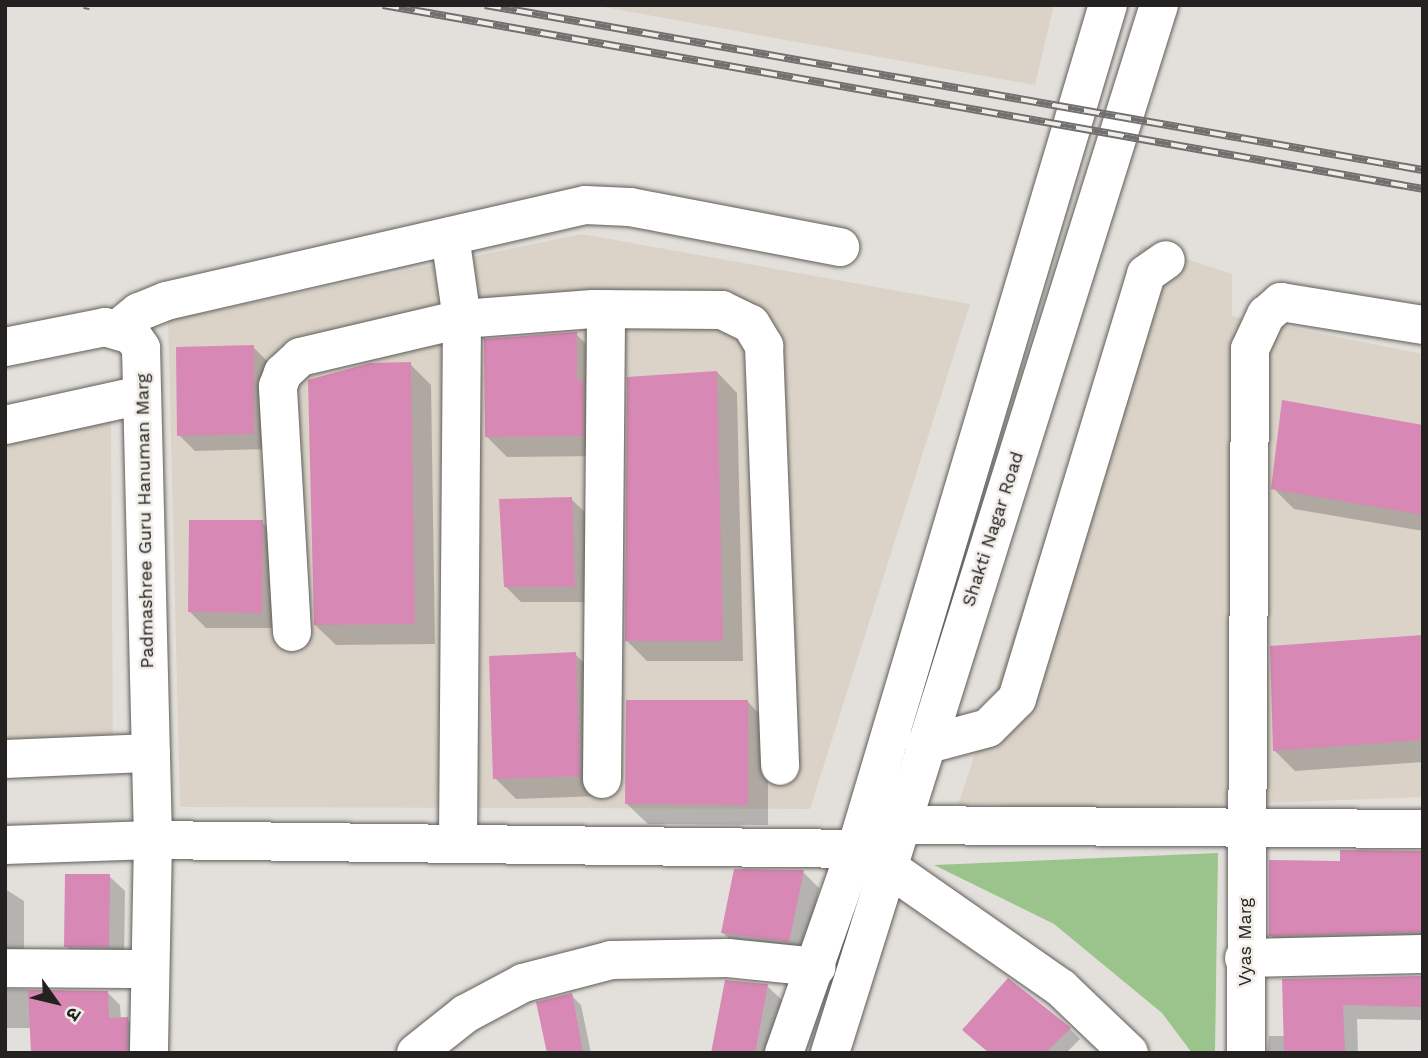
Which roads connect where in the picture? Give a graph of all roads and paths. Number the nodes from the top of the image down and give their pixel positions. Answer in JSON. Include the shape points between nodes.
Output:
{"nodes":[{"id":1,"x":1108,"y":5,"type":"edge"},
{"id":2,"x":1159,"y":5,"type":"edge"},
{"id":3,"x":450,"y":236,"type":"junction"},
{"id":4,"x":840,"y":247,"type":"dead end"},
{"id":5,"x":1166,"y":260,"type":"dead end"},
{"id":6,"x":606,"y":309,"type":"junction"},
{"id":7,"x":462,"y":319,"type":"junction"},
{"id":8,"x":1423,"y":325,"type":"edge"},
{"id":9,"x":119,"y":328,"type":"junction"},
{"id":10,"x":5,"y":347,"type":"edge"},
{"id":11,"x":142,"y":395,"type":"junction"},
{"id":12,"x":5,"y":425,"type":"edge"},
{"id":13,"x":292,"y":632,"type":"dead end"},
{"id":14,"x":925,"y":745,"type":"junction"},
{"id":15,"x":151,"y":753,"type":"junction"},
{"id":16,"x":5,"y":759,"type":"edge"},
{"id":17,"x":779,"y":766,"type":"dead end"},
{"id":18,"x":602,"y":779,"type":"dead end"},
{"id":19,"x":899,"y":825,"type":"junction"},
{"id":20,"x":1423,"y":829,"type":"edge"},
{"id":21,"x":1244,"y":831,"type":"junction"},
{"id":22,"x":153,"y":840,"type":"junction"},
{"id":23,"x":458,"y":844,"type":"junction"},
{"id":24,"x":5,"y":845,"type":"edge"},
{"id":25,"x":856,"y":849,"type":"junction"},
{"id":26,"x":889,"y":868,"type":"junction"},
{"id":27,"x":1423,"y":954,"type":"edge"},
{"id":28,"x":1244,"y":958,"type":"junction"},
{"id":29,"x":817,"y":967,"type":"junction"},
{"id":30,"x":5,"y":968,"type":"edge"},
{"id":31,"x":149,"y":969,"type":"junction"},
{"id":32,"x":149,"y":1053,"type":"edge"},
{"id":33,"x":416,"y":1053,"type":"edge"},
{"id":34,"x":784,"y":1053,"type":"edge"},
{"id":35,"x":830,"y":1053,"type":"edge"},
{"id":36,"x":1129,"y":1053,"type":"edge"},
{"id":37,"x":1246,"y":1053,"type":"edge"}],
"edges":[{"from":1,"to":25,"type":"street"},
{"from":2,"to":14,"type":"street","name":"Shakti Nagar Road"},
{"from":3,"to":4,"type":"street","via":[[585,205],[630,207]]},
{"from":3,"to":7,"type":"street"},
{"from":3,"to":9,"type":"street","via":[[166,302],[139,312]]},
{"from":5,"to":14,"type":"street","via":[[1146,274],[1017,699],[988,728]]},
{"from":6,"to":7,"type":"street"},
{"from":6,"to":17,"type":"street","via":[[722,310],[751,324],[760,334]]},
{"from":6,"to":18,"type":"street"},
{"from":7,"to":13,"type":"street","via":[[315,352],[300,357],[283,373],[278,386]]},
{"from":7,"to":23,"type":"street"},
{"from":8,"to":21,"type":"street","name":"Vyas Marg","via":[[1281,302],[1256,331],[1250,349]]},
{"from":9,"to":10,"type":"street"},
{"from":9,"to":11,"type":"street","name":"Padmashree Guru Hanuman Marg","via":[[132,335],[141,348]]},
{"from":11,"to":12,"type":"street"},
{"from":11,"to":15,"type":"street","name":"Padmashree Guru Hanuman Marg"},
{"from":14,"to":19,"type":"street","name":"Shakti Nagar Road"},
{"from":15,"to":16,"type":"street"},
{"from":15,"to":22,"type":"street","name":"Padmashree Guru Hanuman Marg"},
{"from":19,"to":21,"type":"street"},
{"from":19,"to":26,"type":"street","name":"Shakti Nagar Road"},
{"from":20,"to":21,"type":"street"},
{"from":21,"to":28,"type":"street","name":"Vyas Marg"},
{"from":22,"to":23,"type":"street"},
{"from":22,"to":24,"type":"street"},
{"from":22,"to":31,"type":"street","name":"Padmashree Guru Hanuman Marg"},
{"from":23,"to":25,"type":"street"},
{"from":25,"to":29,"type":"street"},
{"from":26,"to":35,"type":"street","name":"Shakti Nagar Road"},
{"from":26,"to":36,"type":"street","via":[[1060,988]]},
{"from":27,"to":28,"type":"street"},
{"from":28,"to":37,"type":"street","name":"Vyas Marg"},
{"from":29,"to":33,"type":"street","via":[[728,958],[611,960],[523,983],[465,1014]]},
{"from":29,"to":34,"type":"street"},
{"from":30,"to":31,"type":"street"},
{"from":31,"to":32,"type":"street","name":"Padmashree Guru Hanuman Marg"}]}
